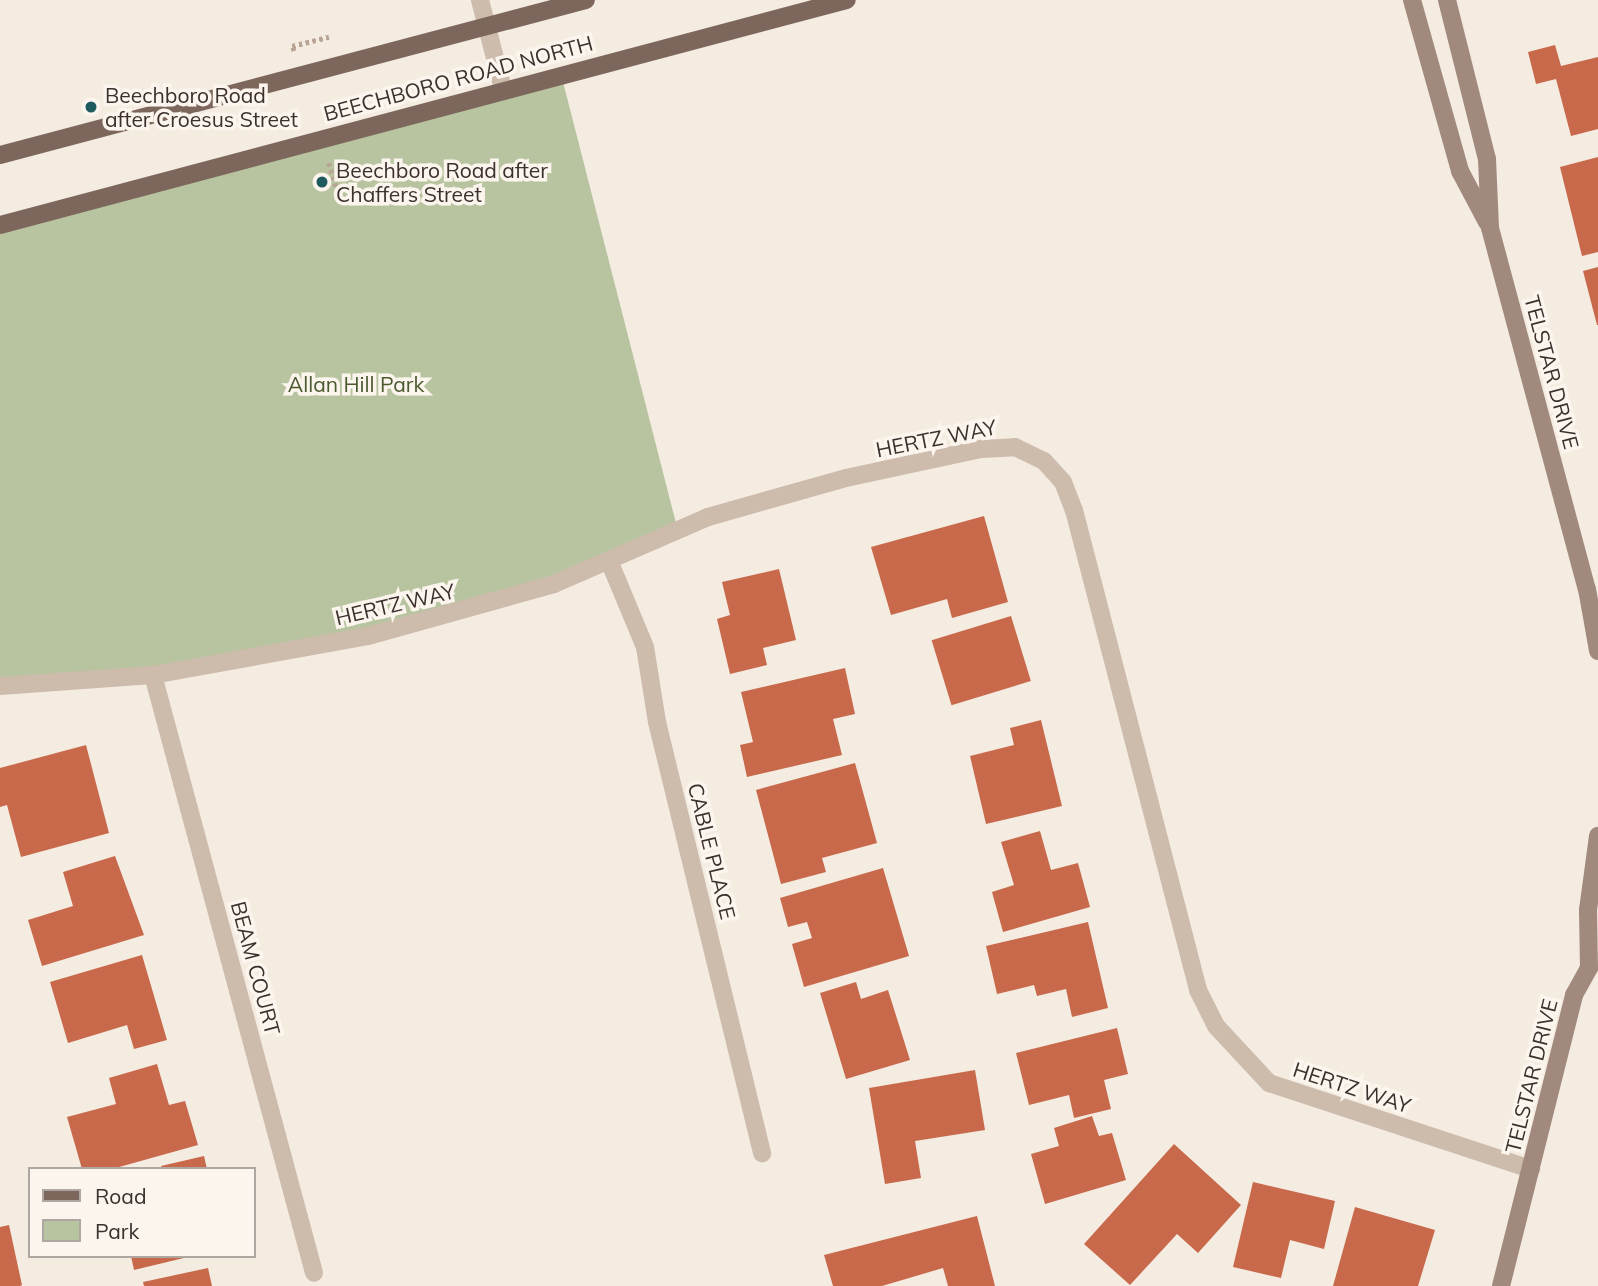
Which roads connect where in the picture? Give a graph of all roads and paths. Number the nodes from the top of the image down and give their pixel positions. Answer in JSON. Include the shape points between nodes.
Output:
{"nodes":[{"id":1,"x":480,"y":0,"type":"edge"},
{"id":2,"x":586,"y":0,"type":"edge"},
{"id":3,"x":847,"y":0,"type":"edge"},
{"id":4,"x":1412,"y":0,"type":"edge"},
{"id":5,"x":1447,"y":0,"type":"edge"},
{"id":6,"x":487,"y":27,"type":"junction"},
{"id":7,"x":503,"y":89,"type":"junction"},
{"id":8,"x":0,"y":155,"type":"edge"},
{"id":9,"x":0,"y":225,"type":"edge"},
{"id":10,"x":1490,"y":228,"type":"junction"},
{"id":11,"x":610,"y":564,"type":"junction"},
{"id":12,"x":1598,"y":651,"type":"edge"},
{"id":13,"x":153,"y":676,"type":"junction"},
{"id":14,"x":0,"y":686,"type":"edge"},
{"id":15,"x":1598,"y":836,"type":"edge"},
{"id":16,"x":762,"y":1153,"type":"dead end"},
{"id":17,"x":1531,"y":1169,"type":"junction"},
{"id":18,"x":314,"y":1273,"type":"dead end"},
{"id":19,"x":1502,"y":1286,"type":"edge"}],
"edges":[{"from":1,"to":6,"type":"street"},
{"from":2,"to":6,"type":"main road","name":"BEECHBORO ROAD NORTH"},
{"from":3,"to":7,"type":"main road","name":"BEECHBORO ROAD NORTH"},
{"from":4,"to":10,"type":"street","name":"TELSTAR DRIVE","via":[[1460,171]]},
{"from":5,"to":10,"type":"street","name":"TELSTAR DRIVE","via":[[1488,159]]},
{"from":6,"to":7,"type":"street"},
{"from":6,"to":8,"type":"main road","name":"BEECHBORO ROAD NORTH"},
{"from":7,"to":9,"type":"main road","name":"BEECHBORO ROAD NORTH"},
{"from":10,"to":12,"type":"street","name":"TELSTAR DRIVE","via":[[1587,589]]},
{"from":11,"to":13,"type":"street","name":"HERTZ WAY","via":[[495,603],[368,636]]},
{"from":11,"to":16,"type":"street","name":"CABLE PLACE","via":[[645,647],[657,722]]},
{"from":11,"to":17,"type":"street","name":"HERTZ WAY","via":[[708,517],[846,478],[1015,446],[1044,461],[1063,482],[1074,510],[1198,990],[1216,1026],[1269,1083]]},
{"from":13,"to":14,"type":"street","name":"HERTZ WAY"},
{"from":13,"to":18,"type":"street","name":"BEAM COURT"},
{"from":15,"to":17,"type":"street","name":"TELSTAR DRIVE","via":[[1588,910],[1590,968],[1574,995]]},
{"from":17,"to":19,"type":"street","name":"TELSTAR DRIVE"}]}
